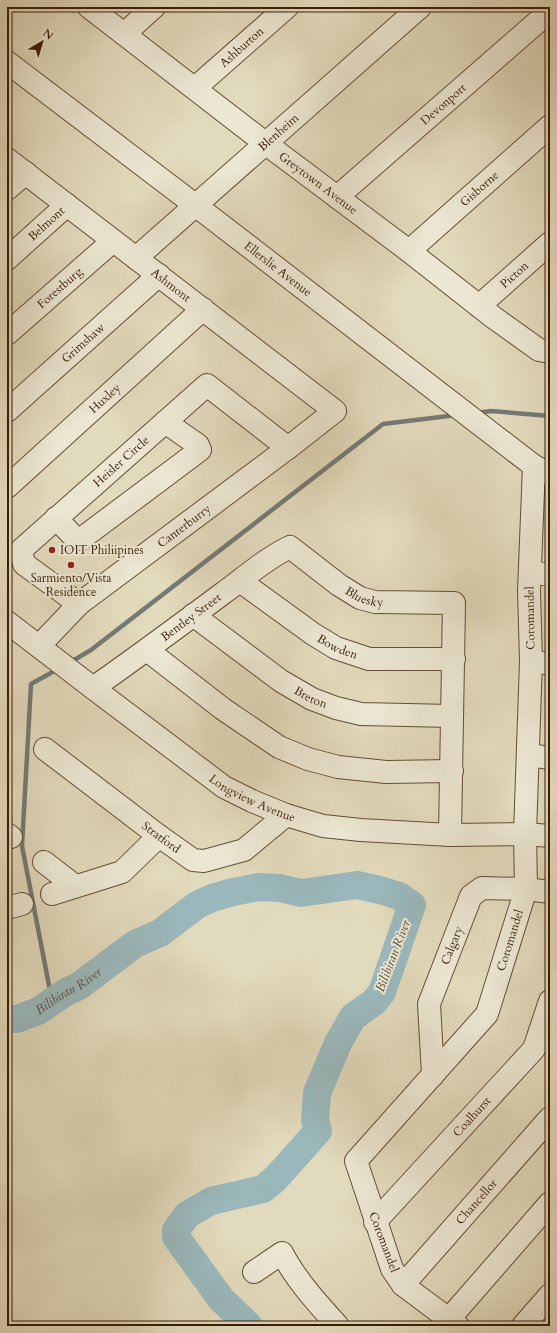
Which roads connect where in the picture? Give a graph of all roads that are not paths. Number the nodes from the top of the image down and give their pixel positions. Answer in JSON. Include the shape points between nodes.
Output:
{"nodes":[{"id":1,"x":90,"y":7,"type":"edge"},
{"id":2,"x":154,"y":7,"type":"edge"},
{"id":3,"x":287,"y":7,"type":"edge"},
{"id":4,"x":420,"y":7,"type":"edge"},
{"id":5,"x":550,"y":11,"type":"edge"},
{"id":6,"x":124,"y":34,"type":"junction"},
{"id":7,"x":7,"y":62,"type":"edge"},
{"id":8,"x":195,"y":88,"type":"junction"},
{"id":9,"x":550,"y":126,"type":"edge"},
{"id":10,"x":266,"y":143,"type":"junction"},
{"id":11,"x":7,"y":159,"type":"edge"},
{"id":12,"x":26,"y":173,"type":"junction"},
{"id":13,"x":7,"y":189,"type":"edge"},
{"id":14,"x":337,"y":197,"type":"junction"},
{"id":15,"x":67,"y":205,"type":"junction"},
{"id":16,"x":195,"y":205,"type":"junction"},
{"id":17,"x":113,"y":241,"type":"junction"},
{"id":18,"x":550,"y":243,"type":"edge"},
{"id":19,"x":409,"y":251,"type":"junction"},
{"id":20,"x":136,"y":258,"type":"junction"},
{"id":21,"x":7,"y":259,"type":"edge"},
{"id":22,"x":159,"y":275,"type":"junction"},
{"id":23,"x":479,"y":306,"type":"junction"},
{"id":24,"x":203,"y":309,"type":"junction"},
{"id":25,"x":7,"y":334,"type":"edge"},
{"id":26,"x":550,"y":352,"type":"edge"},
{"id":27,"x":7,"y":411,"type":"edge"},
{"id":28,"x":335,"y":411,"type":"joint"},
{"id":29,"x":165,"y":422,"type":"junction"},
{"id":30,"x":288,"y":448,"type":"junction"},
{"id":31,"x":542,"y":470,"type":"edge"},
{"id":32,"x":7,"y":487,"type":"edge"},
{"id":33,"x":56,"y":518,"type":"junction"},
{"id":34,"x":290,"y":547,"type":"joint"},
{"id":35,"x":540,"y":574,"type":"edge"},
{"id":36,"x":240,"y":581,"type":"junction"},
{"id":37,"x":79,"y":604,"type":"junction"},
{"id":38,"x":193,"y":615,"type":"junction"},
{"id":39,"x":7,"y":622,"type":"edge"},
{"id":40,"x":39,"y":646,"type":"junction"},
{"id":41,"x":147,"y":650,"type":"junction"},
{"id":42,"x":454,"y":659,"type":"junction"},
{"id":43,"x":541,"y":662,"type":"edge"},
{"id":44,"x":93,"y":688,"type":"junction"},
{"id":45,"x":452,"y":716,"type":"junction"},
{"id":46,"x":45,"y":749,"type":"dead end"},
{"id":47,"x":540,"y":756,"type":"edge"},
{"id":48,"x":452,"y":771,"type":"junction"},
{"id":49,"x":286,"y":815,"type":"junction"},
{"id":50,"x":525,"y":834,"type":"junction"},
{"id":51,"x":159,"y":836,"type":"junction"},
{"id":52,"x":450,"y":836,"type":"junction"},
{"id":53,"x":550,"y":836,"type":"edge"},
{"id":54,"x":44,"y":862,"type":"dead end"},
{"id":55,"x":75,"y":886,"type":"junction"},
{"id":56,"x":526,"y":889,"type":"junction"},
{"id":57,"x":550,"y":892,"type":"edge"},
{"id":58,"x":52,"y":894,"type":"dead end"},
{"id":59,"x":550,"y":1001,"type":"edge"},
{"id":60,"x":434,"y":1075,"type":"junction"},
{"id":61,"x":550,"y":1118,"type":"edge"},
{"id":62,"x":550,"y":1204,"type":"edge"},
{"id":63,"x":375,"y":1222,"type":"junction"},
{"id":64,"x":254,"y":1272,"type":"dead end"},
{"id":65,"x":403,"y":1285,"type":"junction"},
{"id":66,"x":550,"y":1295,"type":"edge"},
{"id":67,"x":453,"y":1322,"type":"edge"},
{"id":68,"x":338,"y":1326,"type":"edge"},
{"id":69,"x":523,"y":1326,"type":"edge"}],
"edges":[{"from":1,"to":6,"type":"street","name":"Greytown Avenue"},
{"from":2,"to":6,"type":"street"},
{"from":3,"to":8,"type":"street","name":"Ashburton"},
{"from":4,"to":10,"type":"street","name":"Blenheim"},
{"from":5,"to":14,"type":"street","name":"Devonport"},
{"from":6,"to":8,"type":"street","name":"Greytown Avenue"},
{"from":7,"to":16,"type":"street","name":"Ellerslie Avenue"},
{"from":8,"to":10,"type":"street","name":"Greytown Avenue"},
{"from":9,"to":19,"type":"street","name":"Gisborne"},
{"from":10,"to":14,"type":"street","name":"Greytown Avenue"},
{"from":10,"to":16,"type":"street","name":"Blenheim"},
{"from":11,"to":12,"type":"street","name":"Ashmont"},
{"from":12,"to":13,"type":"street"},
{"from":12,"to":15,"type":"street","name":"Ashmont"},
{"from":14,"to":19,"type":"street","name":"Greytown Avenue"},
{"from":15,"to":17,"type":"street","name":"Ashmont"},
{"from":15,"to":21,"type":"street","name":"Belmont"},
{"from":16,"to":20,"type":"street","name":"Blenheim"},
{"from":16,"to":31,"type":"street","name":"Ellerslie Avenue"},
{"from":17,"to":20,"type":"street","name":"Ashmont"},
{"from":17,"to":25,"type":"street","name":"Forestburg"},
{"from":18,"to":23,"type":"street","name":"Picton"},
{"from":19,"to":23,"type":"street","name":"Greytown Avenue"},
{"from":20,"to":22,"type":"street","name":"Ashmont"},
{"from":22,"to":24,"type":"street","name":"Ashmont"},
{"from":22,"to":27,"type":"street","name":"Grimshaw"},
{"from":23,"to":26,"type":"street","name":"Greytown Avenue","via":[[539,350]]},
{"from":24,"to":28,"type":"street","name":"Ashmont"},
{"from":24,"to":32,"type":"street","name":"Huxley"},
{"from":28,"to":30,"type":"street","name":"Canterburry"},
{"from":29,"to":30,"type":"street","name":"Heisler Circle","via":[[207,385]]},
{"from":29,"to":33,"type":"street","name":"Heisler Circle"},
{"from":29,"to":33,"type":"street","via":[[198,445],[200,450],[81,539],[73,536]]},
{"from":30,"to":37,"type":"street","name":"Canterburry"},
{"from":31,"to":35,"type":"street","name":"Coromandel"},
{"from":33,"to":37,"type":"street","name":"Heisler Circle","via":[[21,550],[24,564]]},
{"from":34,"to":36,"type":"street","name":"Bentley Street"},
{"from":34,"to":42,"type":"street","name":"Bluesky","via":[[360,598],[375,602],[454,604]]},
{"from":35,"to":43,"type":"street","name":"Coromandel","via":[[529,591]]},
{"from":36,"to":38,"type":"street","name":"Bentley Street"},
{"from":36,"to":42,"type":"street","name":"Bowden","via":[[336,648],[369,659]]},
{"from":37,"to":40,"type":"street","name":"Canterburry"},
{"from":38,"to":41,"type":"street","name":"Bentley Street"},
{"from":38,"to":45,"type":"street","name":"Breton","via":[[281,681],[312,699],[361,714]]},
{"from":39,"to":40,"type":"street","name":"Longview Avenue"},
{"from":40,"to":44,"type":"street","name":"Longview Avenue"},
{"from":41,"to":44,"type":"street","name":"Bentley Street"},
{"from":41,"to":48,"type":"street","via":[[222,709],[279,747],[308,759],[338,767],[386,772]]},
{"from":42,"to":45,"type":"street"},
{"from":43,"to":47,"type":"street","name":"Coromandel"},
{"from":44,"to":49,"type":"street","name":"Longview Avenue","via":[[224,786]]},
{"from":45,"to":48,"type":"street"},
{"from":46,"to":51,"type":"street","name":"Stratford"},
{"from":47,"to":50,"type":"street","name":"Coromandel"},
{"from":48,"to":52,"type":"street"},
{"from":49,"to":51,"type":"street","name":"Stratford","via":[[244,850],[204,861],[193,860]]},
{"from":49,"to":52,"type":"street","name":"Longview Avenue","via":[[323,826]]},
{"from":50,"to":52,"type":"street","name":"Longview Avenue"},
{"from":50,"to":53,"type":"street","name":"Longview Avenue"},
{"from":50,"to":56,"type":"street","name":"Coromandel"},
{"from":51,"to":55,"type":"street","via":[[122,872]]},
{"from":54,"to":55,"type":"street"},
{"from":55,"to":58,"type":"street"},
{"from":56,"to":57,"type":"street","name":"Calgary"},
{"from":56,"to":60,"type":"street","name":"Coromandel","via":[[486,1014]]},
{"from":56,"to":60,"type":"street","name":"Calgary","via":[[482,888],[471,896],[429,1004]]},
{"from":59,"to":63,"type":"street","name":"Coalhurst","via":[[534,1049]]},
{"from":60,"to":63,"type":"street","name":"Coromandel","via":[[356,1161]]},
{"from":61,"to":65,"type":"street","name":"Chancellor"},
{"from":62,"to":67,"type":"street"},
{"from":63,"to":65,"type":"street","name":"Coromandel","via":[[392,1269]]},
{"from":64,"to":68,"type":"street","via":[[282,1253],[323,1310]]},
{"from":65,"to":67,"type":"street","name":"Coromandel"},
{"from":66,"to":69,"type":"street"}]}
